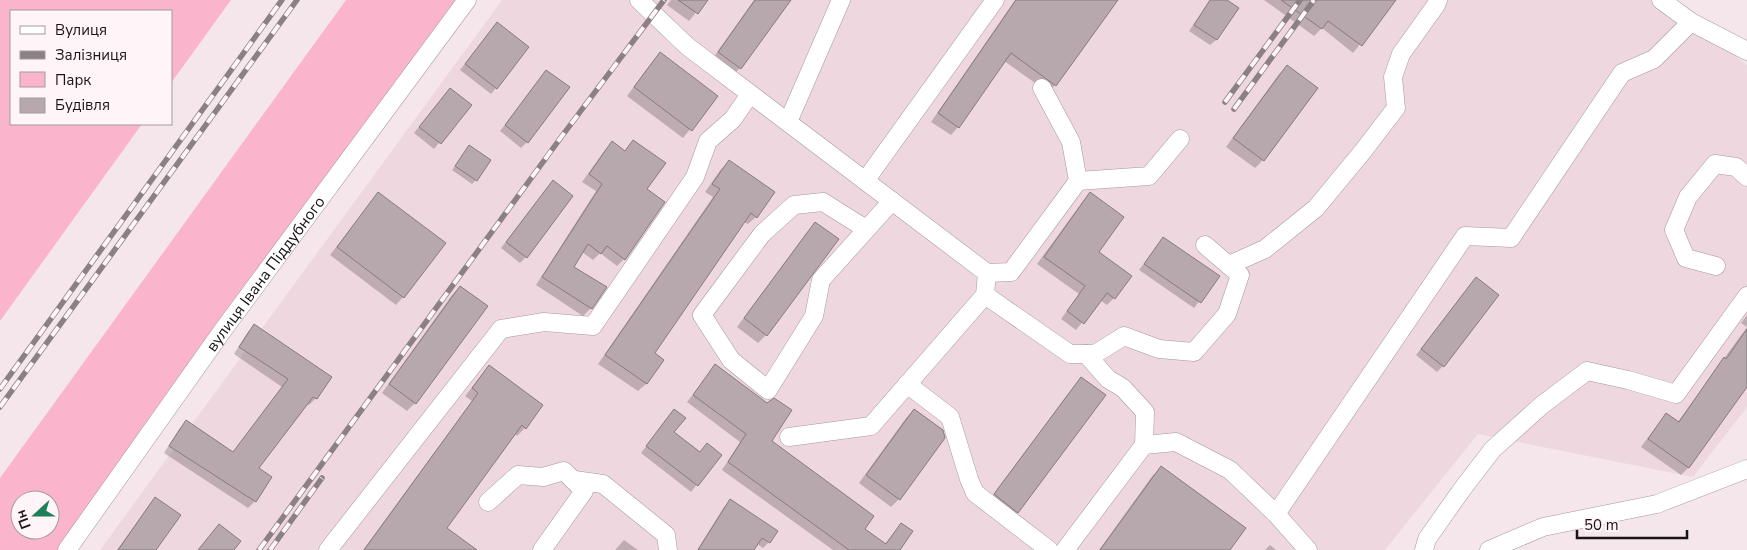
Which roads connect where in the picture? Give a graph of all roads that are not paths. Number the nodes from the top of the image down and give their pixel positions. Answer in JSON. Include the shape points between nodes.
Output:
{"nodes":[{"id":1,"x":467,"y":0,"type":"edge"},
{"id":2,"x":639,"y":0,"type":"edge"},
{"id":3,"x":841,"y":0,"type":"edge"},
{"id":4,"x":995,"y":0,"type":"edge"},
{"id":5,"x":1438,"y":0,"type":"edge"},
{"id":6,"x":1661,"y":0,"type":"edge"},
{"id":7,"x":1691,"y":22,"type":"junction"},
{"id":8,"x":1747,"y":51,"type":"edge"},
{"id":9,"x":1042,"y":88,"type":"dead end"},
{"id":10,"x":750,"y":94,"type":"junction"},
{"id":11,"x":788,"y":122,"type":"junction"},
{"id":12,"x":1180,"y":139,"type":"dead end"},
{"id":13,"x":1747,"y":177,"type":"edge"},
{"id":14,"x":865,"y":181,"type":"junction"},
{"id":15,"x":1078,"y":181,"type":"junction"},
{"id":16,"x":892,"y":201,"type":"junction"},
{"id":17,"x":866,"y":229,"type":"junction"},
{"id":18,"x":1205,"y":245,"type":"dead end"},
{"id":19,"x":1229,"y":265,"type":"junction"},
{"id":20,"x":1716,"y":266,"type":"dead end"},
{"id":21,"x":987,"y":273,"type":"junction"},
{"id":22,"x":985,"y":295,"type":"junction"},
{"id":23,"x":1747,"y":296,"type":"edge"},
{"id":24,"x":1086,"y":354,"type":"junction"},
{"id":25,"x":907,"y":384,"type":"junction"},
{"id":26,"x":789,"y":437,"type":"dead end"},
{"id":27,"x":1144,"y":445,"type":"junction"},
{"id":28,"x":1747,"y":469,"type":"edge"},
{"id":29,"x":574,"y":480,"type":"junction"},
{"id":30,"x":488,"y":502,"type":"dead end"},
{"id":31,"x":1276,"y":514,"type":"junction"},
{"id":32,"x":67,"y":550,"type":"edge"},
{"id":33,"x":328,"y":550,"type":"edge"},
{"id":34,"x":542,"y":550,"type":"edge"},
{"id":35,"x":668,"y":550,"type":"edge"},
{"id":36,"x":1049,"y":550,"type":"edge"},
{"id":37,"x":1065,"y":550,"type":"edge"},
{"id":38,"x":1308,"y":550,"type":"edge"},
{"id":39,"x":1424,"y":550,"type":"edge"},
{"id":40,"x":1490,"y":550,"type":"edge"}],
"edges":[{"from":1,"to":32,"type":"street","name":"вулиця Івана Піддубного","via":[[223,330]]},
{"from":2,"to":10,"type":"street","via":[[687,46]]},
{"from":3,"to":11,"type":"street"},
{"from":4,"to":14,"type":"street"},
{"from":5,"to":19,"type":"street","via":[[1401,54],[1393,77],[1396,108],[1363,151],[1316,208],[1265,249]]},
{"from":6,"to":7,"type":"street"},
{"from":7,"to":8,"type":"street"},
{"from":7,"to":31,"type":"street","via":[[1654,59],[1622,73],[1511,238],[1465,236]]},
{"from":9,"to":15,"type":"street","via":[[1071,142]]},
{"from":10,"to":11,"type":"street"},
{"from":10,"to":33,"type":"street","via":[[733,119],[708,141],[695,177],[593,326],[544,322],[501,329]]},
{"from":11,"to":14,"type":"street"},
{"from":12,"to":15,"type":"street","via":[[1149,176]]},
{"from":13,"to":20,"type":"street","via":[[1736,167],[1715,164],[1688,197],[1674,230],[1686,258]]},
{"from":14,"to":16,"type":"street"},
{"from":15,"to":21,"type":"street","via":[[1011,272]]},
{"from":16,"to":17,"type":"street"},
{"from":16,"to":21,"type":"street"},
{"from":17,"to":17,"type":"street","via":[[821,280],[814,316],[768,390],[732,360],[702,315],[762,234],[794,205],[823,202]]},
{"from":18,"to":19,"type":"street"},
{"from":19,"to":24,"type":"street","via":[[1240,275],[1227,314],[1194,352],[1159,349],[1124,336],[1095,354]]},
{"from":21,"to":22,"type":"street"},
{"from":22,"to":24,"type":"street","via":[[1070,354]]},
{"from":22,"to":25,"type":"street"},
{"from":23,"to":39,"type":"street","via":[[1676,394],[1587,371],[1542,405],[1493,449],[1427,539]]},
{"from":24,"to":27,"type":"street","via":[[1145,412]]},
{"from":25,"to":26,"type":"street","via":[[871,426]]},
{"from":25,"to":36,"type":"street","via":[[950,417],[975,493]]},
{"from":27,"to":31,"type":"street","via":[[1176,442],[1230,470]]},
{"from":27,"to":37,"type":"street"},
{"from":28,"to":40,"type":"street","via":[[1657,504],[1543,527]]},
{"from":29,"to":30,"type":"street","via":[[564,471],[544,477],[518,475]]},
{"from":29,"to":34,"type":"street","via":[[584,491]]},
{"from":29,"to":35,"type":"street","via":[[604,484],[666,535]]},
{"from":31,"to":38,"type":"street"}]}
